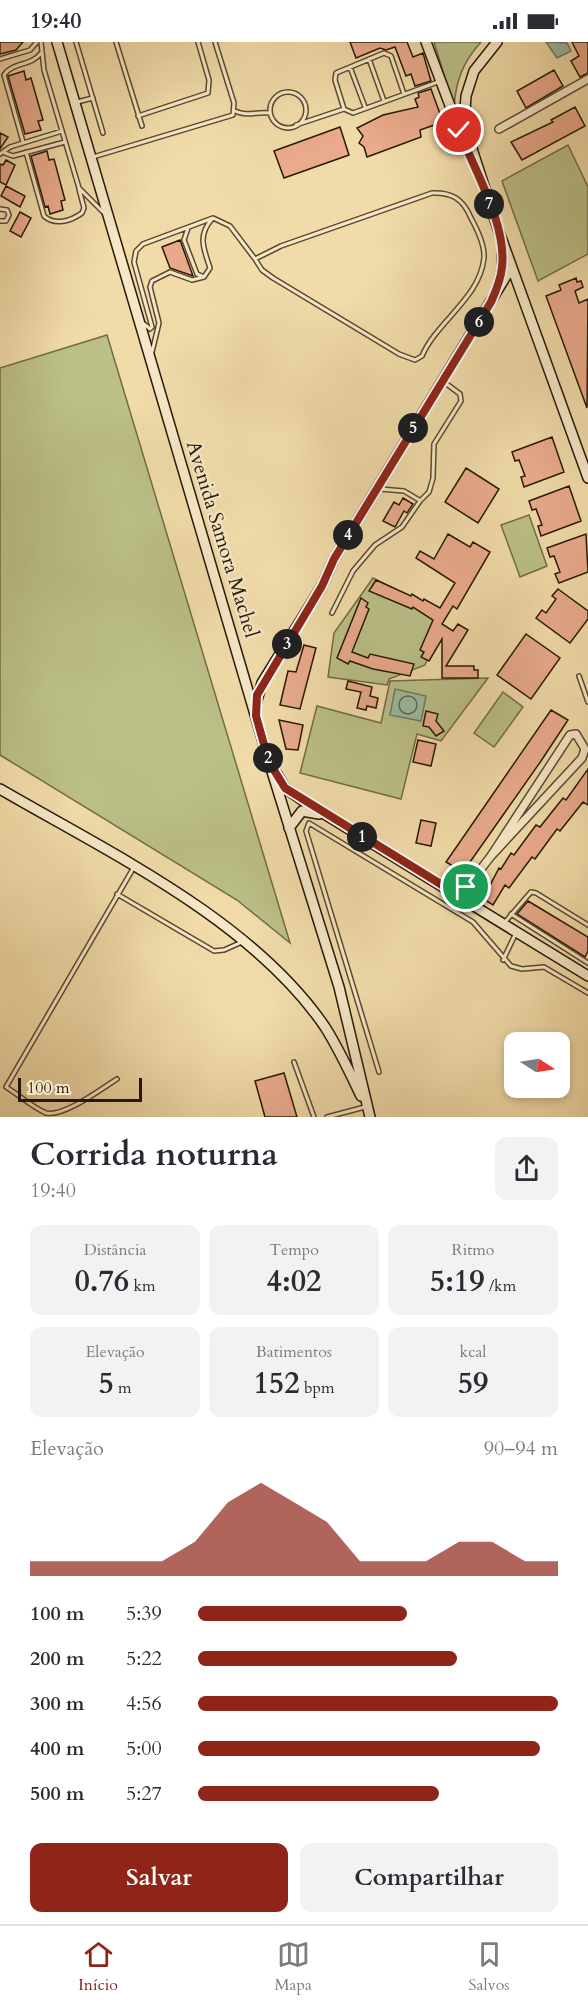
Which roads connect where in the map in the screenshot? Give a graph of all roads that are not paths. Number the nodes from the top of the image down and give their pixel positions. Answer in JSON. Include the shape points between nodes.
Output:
{"nodes":[{"id":1,"x":39,"y":42,"type":"edge"},
{"id":2,"x":57,"y":42,"type":"edge"},
{"id":3,"x":76,"y":42,"type":"edge"},
{"id":4,"x":116,"y":42,"type":"edge"},
{"id":5,"x":198,"y":42,"type":"edge"},
{"id":6,"x":215,"y":42,"type":"edge"},
{"id":7,"x":426,"y":42,"type":"edge"},
{"id":8,"x":431,"y":42,"type":"edge"},
{"id":9,"x":497,"y":42,"type":"edge"},
{"id":10,"x":42,"y":52,"type":"junction"},
{"id":11,"x":0,"y":59,"type":"edge"},
{"id":12,"x":369,"y":59,"type":"junction"},
{"id":13,"x":350,"y":67,"type":"junction"},
{"id":14,"x":588,"y":80,"type":"edge"},
{"id":15,"x":441,"y":82,"type":"junction"},
{"id":16,"x":404,"y":94,"type":"junction"},
{"id":17,"x":93,"y":98,"type":"junction"},
{"id":18,"x":384,"y":101,"type":"junction"},
{"id":19,"x":75,"y":102,"type":"junction"},
{"id":20,"x":366,"y":108,"type":"junction"},
{"id":21,"x":344,"y":109,"type":"junction"},
{"id":22,"x":235,"y":111,"type":"junction"},
{"id":23,"x":270,"y":113,"type":"junction"},
{"id":24,"x":138,"y":116,"type":"junction"},
{"id":25,"x":350,"y":116,"type":"dead end"},
{"id":26,"x":296,"y":125,"type":"junction"},
{"id":27,"x":142,"y":126,"type":"dead end"},
{"id":28,"x":499,"y":129,"type":"dead end"},
{"id":29,"x":459,"y":130,"type":"junction"},
{"id":30,"x":62,"y":131,"type":"junction"},
{"id":31,"x":103,"y":133,"type":"dead end"},
{"id":32,"x":23,"y":142,"type":"junction"},
{"id":33,"x":65,"y":142,"type":"junction"},
{"id":34,"x":26,"y":152,"type":"junction"},
{"id":35,"x":2,"y":154,"type":"edge"},
{"id":36,"x":92,"y":158,"type":"junction"},
{"id":37,"x":479,"y":174,"type":"junction"},
{"id":38,"x":79,"y":188,"type":"junction"},
{"id":39,"x":0,"y":207,"type":"edge"},
{"id":40,"x":213,"y":218,"type":"junction"},
{"id":41,"x":110,"y":220,"type":"junction"},
{"id":42,"x":0,"y":221,"type":"edge"},
{"id":43,"x":190,"y":226,"type":"junction"},
{"id":44,"x":498,"y":230,"type":"junction"},
{"id":45,"x":255,"y":259,"type":"junction"},
{"id":46,"x":511,"y":268,"type":"junction"},
{"id":47,"x":204,"y":277,"type":"junction"},
{"id":48,"x":523,"y":298,"type":"junction"},
{"id":49,"x":491,"y":302,"type":"junction"},
{"id":50,"x":137,"y":315,"type":"junction"},
{"id":51,"x":150,"y":360,"type":"junction"},
{"id":52,"x":442,"y":381,"type":"junction"},
{"id":53,"x":585,"y":466,"type":"edge"},
{"id":54,"x":588,"y":478,"type":"edge"},
{"id":55,"x":376,"y":489,"type":"junction"},
{"id":56,"x":420,"y":501,"type":"junction"},
{"id":57,"x":332,"y":613,"type":"dead end"},
{"id":58,"x":242,"y":666,"type":"junction"},
{"id":59,"x":268,"y":673,"type":"junction"},
{"id":60,"x":579,"y":676,"type":"dead end"},
{"id":61,"x":588,"y":702,"type":"edge"},
{"id":62,"x":256,"y":716,"type":"junction"},
{"id":63,"x":269,"y":762,"type":"junction"},
{"id":64,"x":0,"y":789,"type":"edge"},
{"id":65,"x":330,"y":818,"type":"junction"},
{"id":66,"x":289,"y":828,"type":"junction"},
{"id":67,"x":491,"y":856,"type":"junction"},
{"id":68,"x":134,"y":867,"type":"junction"},
{"id":69,"x":117,"y":894,"type":"junction"},
{"id":70,"x":460,"y":896,"type":"junction"},
{"id":71,"x":512,"y":914,"type":"junction"},
{"id":72,"x":504,"y":924,"type":"junction"},
{"id":73,"x":588,"y":925,"type":"edge"},
{"id":74,"x":517,"y":932,"type":"junction"},
{"id":75,"x":244,"y":941,"type":"junction"},
{"id":76,"x":503,"y":960,"type":"junction"},
{"id":77,"x":588,"y":963,"type":"edge"},
{"id":78,"x":588,"y":975,"type":"edge"},
{"id":79,"x":588,"y":993,"type":"edge"},
{"id":80,"x":294,"y":1062,"type":"dead end"},
{"id":81,"x":379,"y":1072,"type":"dead end"},
{"id":82,"x":117,"y":1079,"type":"dead end"},
{"id":83,"x":366,"y":1106,"type":"junction"},
{"id":84,"x":314,"y":1117,"type":"edge"},
{"id":85,"x":327,"y":1117,"type":"edge"},
{"id":86,"x":370,"y":1117,"type":"edge"}],
"edges":[{"from":1,"to":10,"type":"lane"},
{"from":1,"to":11,"type":"lane","via":[[30,50]]},
{"from":2,"to":19,"type":"main road","name":"Avenida Samora Machel"},
{"from":3,"to":17,"type":"lane"},
{"from":4,"to":24,"type":"lane"},
{"from":5,"to":24,"type":"lane","via":[[209,80],[208,93]]},
{"from":6,"to":22,"type":"lane"},
{"from":7,"to":15,"type":"main road"},
{"from":8,"to":29,"type":"main road"},
{"from":9,"to":37,"type":"main road","via":[[474,71],[464,109],[464,124]]},
{"from":10,"to":30,"type":"lane"},
{"from":10,"to":32,"type":"lane","via":[[36,60],[4,75]]},
{"from":12,"to":13,"type":"lane"},
{"from":12,"to":16,"type":"lane","via":[[384,53],[391,56]]},
{"from":12,"to":18,"type":"lane"},
{"from":13,"to":20,"type":"lane"},
{"from":13,"to":21,"type":"lane","via":[[335,76]]},
{"from":14,"to":28,"type":"street"},
{"from":15,"to":16,"type":"lane"},
{"from":15,"to":25,"type":"lane"},
{"from":15,"to":29,"type":"main road"},
{"from":16,"to":18,"type":"lane"},
{"from":17,"to":19,"type":"lane"},
{"from":17,"to":31,"type":"lane"},
{"from":18,"to":20,"type":"lane"},
{"from":19,"to":36,"type":"main road","name":"Avenida Samora Machel"},
{"from":20,"to":21,"type":"lane","via":[[349,113]]},
{"from":21,"to":26,"type":"lane"},
{"from":22,"to":23,"type":"lane","via":[[245,115]]},
{"from":22,"to":36,"type":"lane","via":[[230,117]]},
{"from":23,"to":26,"type":"lane","via":[[279,125]]},
{"from":23,"to":26,"type":"lane","via":[[277,96],[293,93],[302,99],[305,110]]},
{"from":24,"to":27,"type":"lane"},
{"from":29,"to":37,"type":"main road"},
{"from":30,"to":32,"type":"lane"},
{"from":30,"to":33,"type":"lane"},
{"from":32,"to":35,"type":"lane"},
{"from":33,"to":34,"type":"lane"},
{"from":33,"to":38,"type":"lane"},
{"from":34,"to":35,"type":"lane"},
{"from":34,"to":38,"type":"lane","via":[[48,220],[58,222],[82,213]]},
{"from":36,"to":41,"type":"main road","name":"Avenida Samora Machel"},
{"from":37,"to":44,"type":"main road"},
{"from":38,"to":41,"type":"lane"},
{"from":39,"to":42,"type":"lane","via":[[9,215],[6,221]]},
{"from":40,"to":43,"type":"lane"},
{"from":40,"to":45,"type":"lane","via":[[230,226]]},
{"from":40,"to":47,"type":"lane","via":[[202,236],[210,268]]},
{"from":41,"to":50,"type":"main road","name":"Avenida Samora Machel"},
{"from":43,"to":47,"type":"lane","via":[[184,240],[197,274]]},
{"from":43,"to":50,"type":"lane","via":[[143,244],[136,251],[134,262],[153,327],[150,329]]},
{"from":44,"to":46,"type":"main road"},
{"from":44,"to":49,"type":"main road","via":[[502,269]]},
{"from":45,"to":45,"type":"lane","via":[[273,278],[415,360],[474,286],[484,258],[464,203],[441,192],[308,236]]},
{"from":46,"to":48,"type":"main road"},
{"from":46,"to":49,"type":"main road"},
{"from":47,"to":51,"type":"lane","via":[[192,280],[170,272],[156,278],[150,288],[159,313],[158,338]]},
{"from":48,"to":49,"type":"main road","via":[[505,287]]},
{"from":48,"to":53,"type":"main road"},
{"from":49,"to":52,"type":"main road"},
{"from":50,"to":51,"type":"main road","name":"Avenida Samora Machel"},
{"from":51,"to":58,"type":"main road","name":"Avenida Samora Machel"},
{"from":52,"to":55,"type":"main road"},
{"from":52,"to":56,"type":"lane","via":[[460,394],[461,401],[434,444],[432,484]]},
{"from":53,"to":54,"type":"main road"},
{"from":55,"to":56,"type":"lane","via":[[404,491]]},
{"from":55,"to":59,"type":"main road"},
{"from":56,"to":57,"type":"lane","via":[[402,527],[375,545],[353,571]]},
{"from":58,"to":59,"type":"main road","via":[[255,680]]},
{"from":58,"to":62,"type":"main road","name":"Avenida Samora Machel"},
{"from":59,"to":62,"type":"main road","via":[[257,695]]},
{"from":60,"to":61,"type":"lane"},
{"from":62,"to":63,"type":"main road","name":"Avenida Samora Machel"},
{"from":63,"to":65,"type":"main road","via":[[285,788]]},
{"from":63,"to":66,"type":"main road","name":"Avenida Samora Machel"},
{"from":64,"to":68,"type":"main road"},
{"from":65,"to":66,"type":"main road","via":[[302,811]]},
{"from":65,"to":70,"type":"main road"},
{"from":66,"to":83,"type":"main road","name":"Avenida Samora Machel","via":[[348,1021]]},
{"from":67,"to":67,"type":"street","via":[[584,754],[578,735],[570,735]]},
{"from":67,"to":70,"type":"street"},
{"from":68,"to":69,"type":"lane"},
{"from":68,"to":75,"type":"main road","via":[[210,914]]},
{"from":69,"to":75,"type":"lane","via":[[214,951]]},
{"from":69,"to":82,"type":"lane","via":[[6,1087],[56,1115],[67,1112]]},
{"from":70,"to":72,"type":"main road"},
{"from":71,"to":72,"type":"lane"},
{"from":71,"to":73,"type":"lane","via":[[528,893],[536,892]]},
{"from":71,"to":77,"type":"lane"},
{"from":72,"to":74,"type":"main road"},
{"from":74,"to":76,"type":"lane"},
{"from":74,"to":78,"type":"main road"},
{"from":75,"to":83,"type":"main road","via":[[287,982],[325,1028]]},
{"from":76,"to":79,"type":"lane","via":[[522,969],[544,967]]},
{"from":76,"to":81,"type":"lane","via":[[473,922],[313,825],[306,825]]},
{"from":80,"to":84,"type":"lane"},
{"from":83,"to":85,"type":"lane"},
{"from":83,"to":86,"type":"main road","name":"Avenida Samora Machel"}]}
